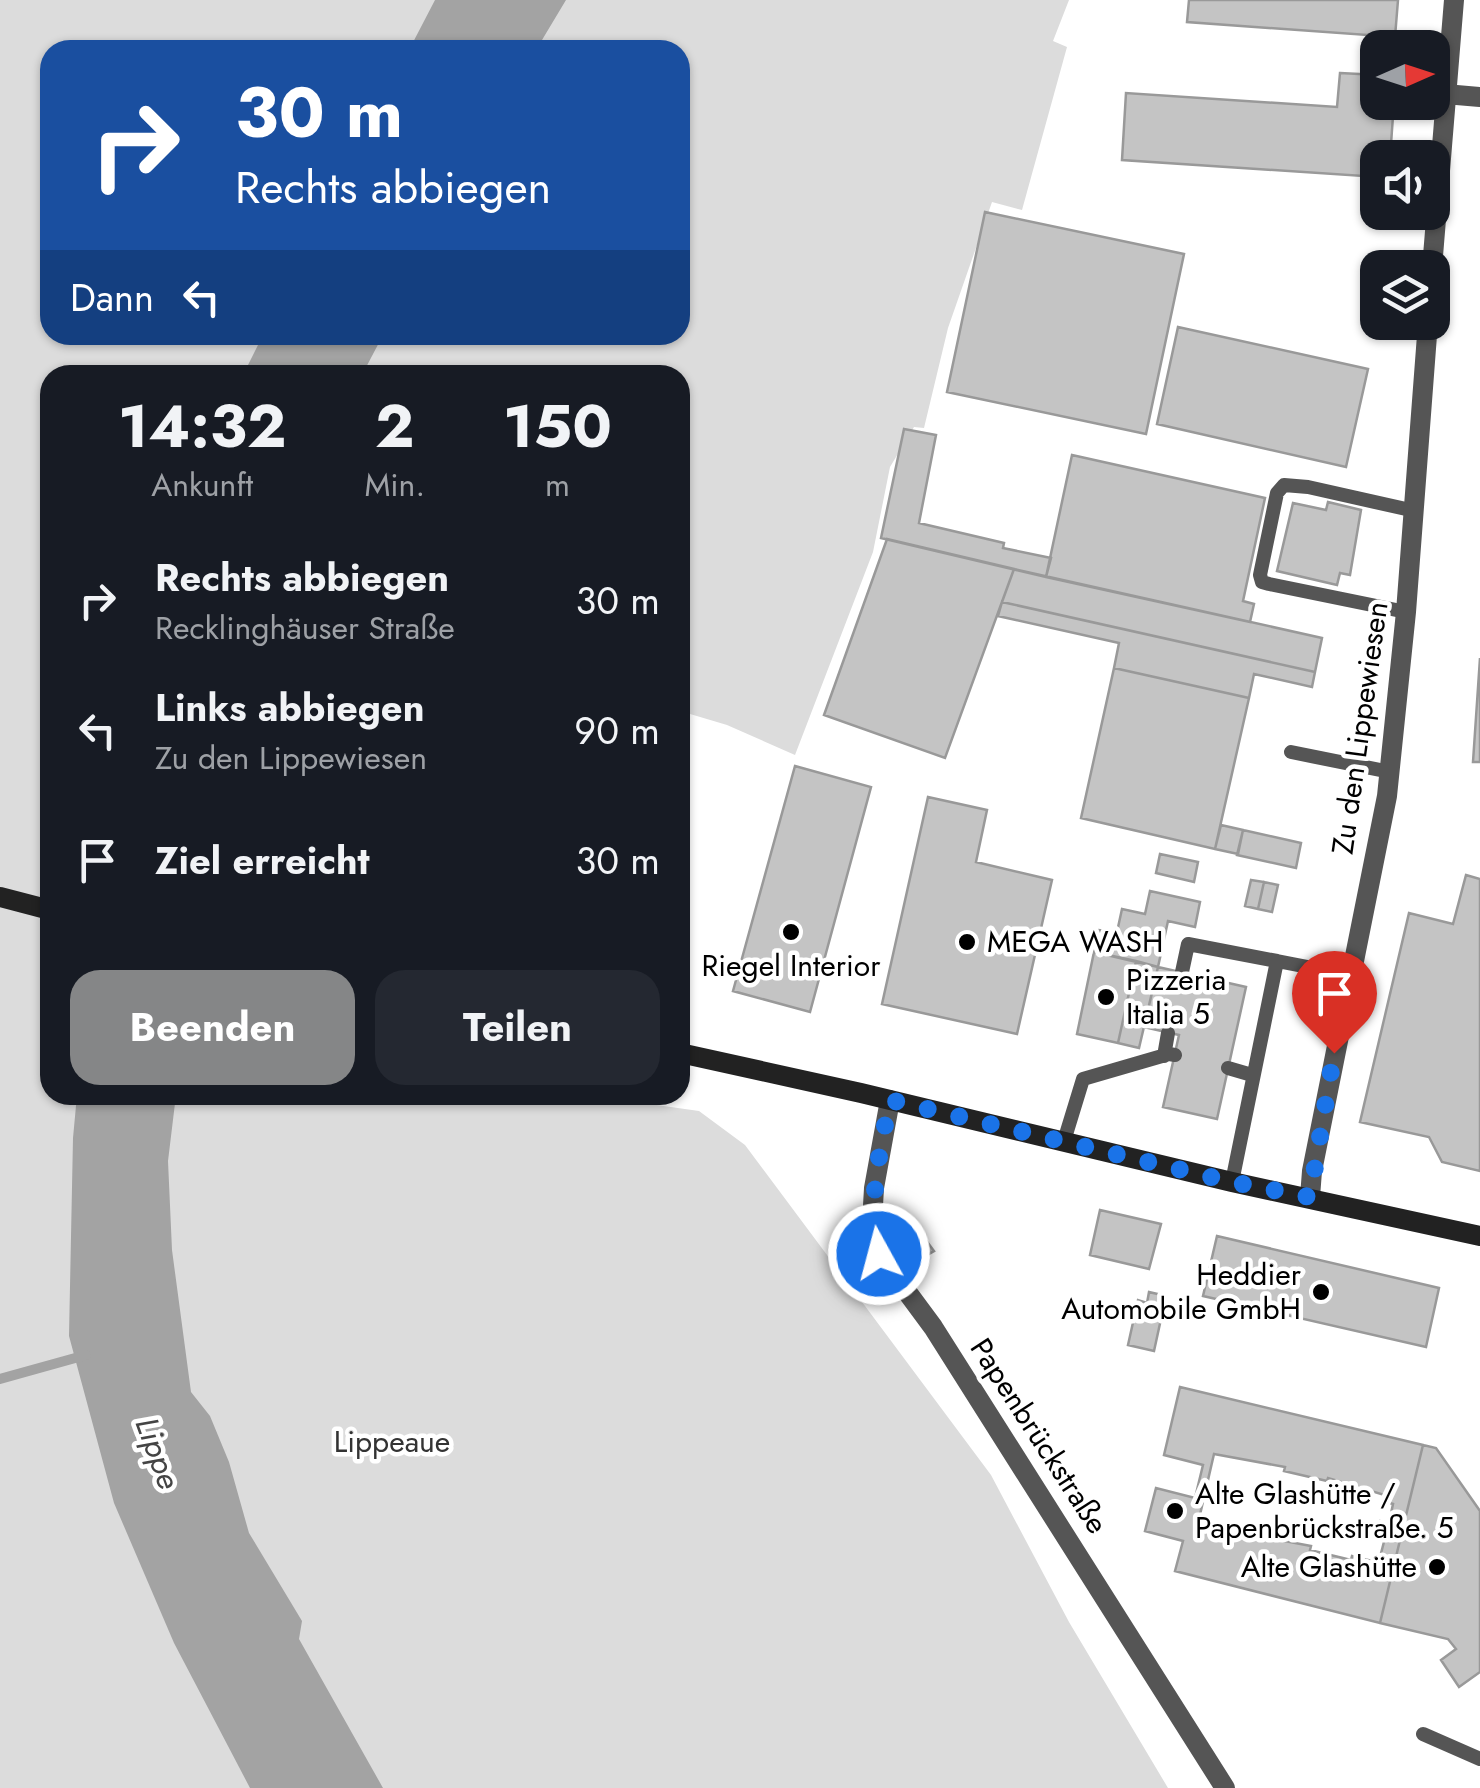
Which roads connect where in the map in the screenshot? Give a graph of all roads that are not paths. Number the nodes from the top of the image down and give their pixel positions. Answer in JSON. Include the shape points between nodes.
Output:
{"nodes":[{"id":1,"x":1454,"y":0,"type":"edge"},
{"id":2,"x":1450,"y":42,"type":"edge"},
{"id":3,"x":1450,"y":94,"type":"edge"},
{"id":4,"x":1480,"y":96,"type":"edge"},
{"id":5,"x":1443,"y":120,"type":"edge"},
{"id":6,"x":1433,"y":250,"type":"edge"},
{"id":7,"x":1427,"y":340,"type":"edge"},
{"id":8,"x":1415,"y":510,"type":"junction"},
{"id":9,"x":1406,"y":612,"type":"junction"},
{"id":10,"x":1291,"y":752,"type":"dead end"},
{"id":11,"x":1390,"y":772,"type":"junction"},
{"id":12,"x":0,"y":898,"type":"edge"},
{"id":13,"x":40,"y":908,"type":"edge"},
{"id":14,"x":1278,"y":961,"type":"junction"},
{"id":15,"x":1182,"y":972,"type":"dead end"},
{"id":16,"x":1349,"y":975,"type":"junction"},
{"id":17,"x":1168,"y":1033,"type":"dead end"},
{"id":18,"x":690,"y":1055,"type":"edge"},
{"id":19,"x":1228,"y":1068,"type":"dead end"},
{"id":20,"x":1252,"y":1074,"type":"junction"},
{"id":21,"x":890,"y":1100,"type":"junction"},
{"id":22,"x":1064,"y":1141,"type":"junction"},
{"id":23,"x":1232,"y":1182,"type":"junction"},
{"id":24,"x":1310,"y":1197,"type":"junction"},
{"id":25,"x":1480,"y":1236,"type":"edge"},
{"id":26,"x":1423,"y":1734,"type":"dead end"},
{"id":27,"x":1480,"y":1758,"type":"edge"},
{"id":28,"x":1225,"y":1788,"type":"edge"}],
"edges":[{"from":1,"to":2,"type":"street"},
{"from":3,"to":4,"type":"street"},
{"from":5,"to":6,"type":"street"},
{"from":7,"to":8,"type":"street","name":"Zu den Lippewiesen"},
{"from":8,"to":9,"type":"street","name":"Zu den Lippewiesen"},
{"from":8,"to":9,"type":"lane","via":[[1284,485],[1276,493],[1260,575],[1269,584]]},
{"from":9,"to":11,"type":"street","name":"Zu den Lippewiesen"},
{"from":10,"to":11,"type":"lane"},
{"from":11,"to":16,"type":"street","name":"Zu den Lippewiesen"},
{"from":12,"to":13,"type":"main road"},
{"from":14,"to":15,"type":"lane","via":[[1188,944]]},
{"from":14,"to":16,"type":"lane"},
{"from":14,"to":20,"type":"lane"},
{"from":16,"to":24,"type":"street","name":"Zu den Lippewiesen"},
{"from":17,"to":22,"type":"lane","via":[[1169,1055],[1084,1079]]},
{"from":18,"to":21,"type":"main road"},
{"from":19,"to":20,"type":"lane"},
{"from":20,"to":23,"type":"lane"},
{"from":21,"to":22,"type":"main road"},
{"from":21,"to":28,"type":"street","name":"Papenbrückstraße","via":[[874,1188],[879,1254],[962,1372]]},
{"from":22,"to":23,"type":"main road"},
{"from":23,"to":24,"type":"main road"},
{"from":24,"to":25,"type":"main road"},
{"from":26,"to":27,"type":"lane"}]}
